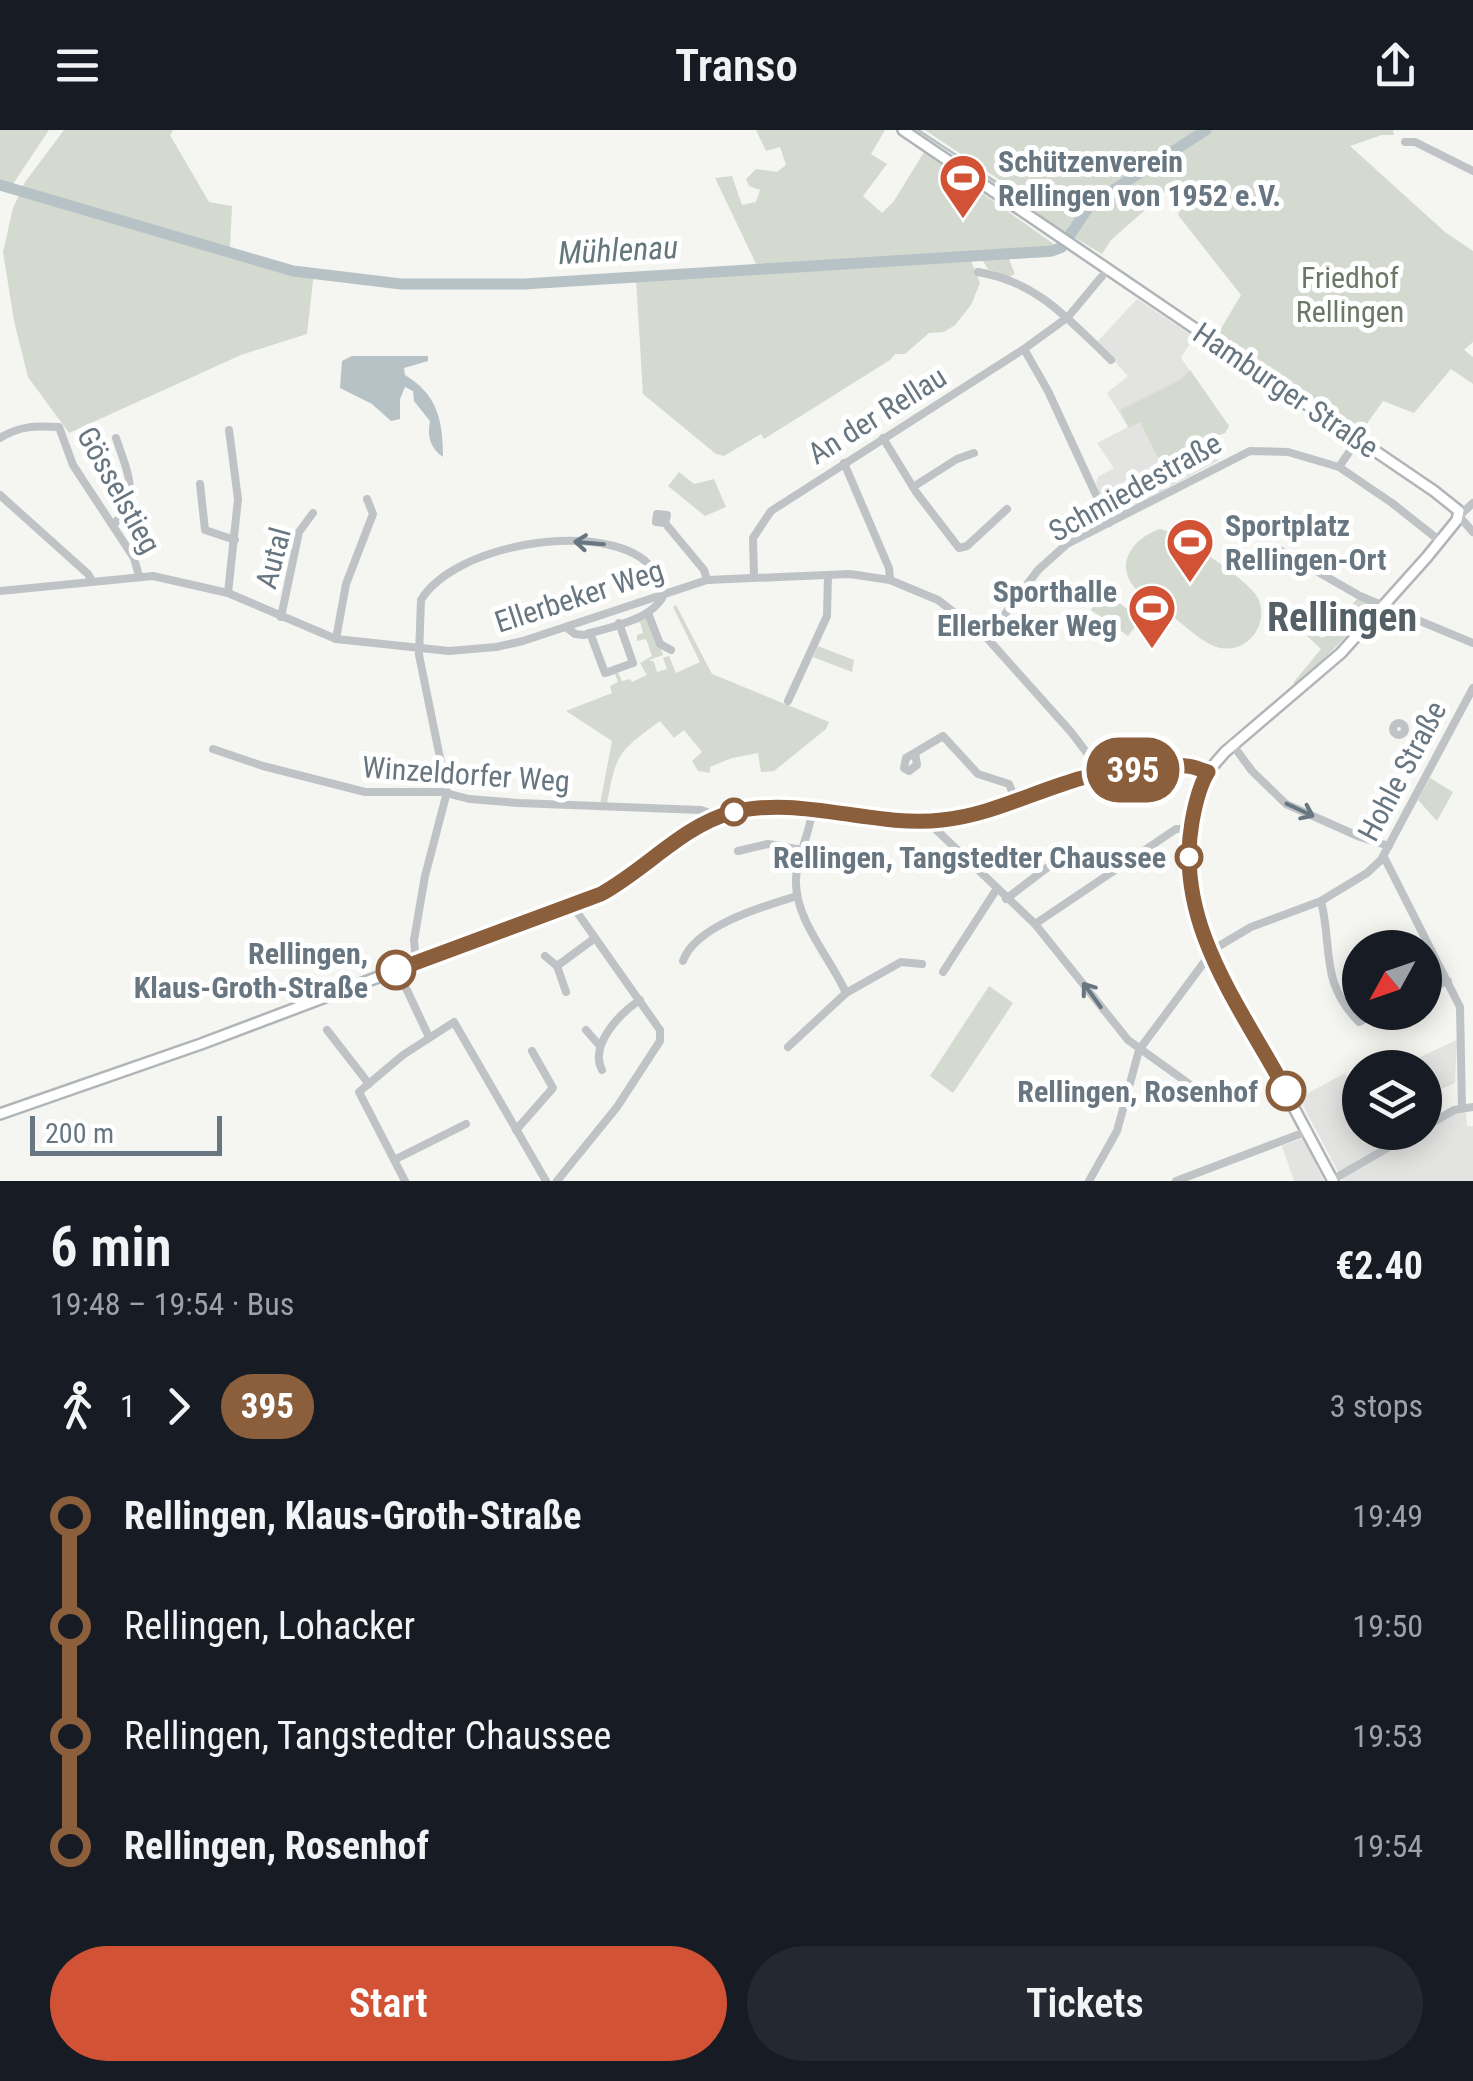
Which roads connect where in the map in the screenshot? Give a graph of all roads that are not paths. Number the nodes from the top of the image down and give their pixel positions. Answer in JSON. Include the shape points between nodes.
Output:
{"nodes":[{"id":1,"x":903,"y":130,"type":"edge"},
{"id":2,"x":1405,"y":142,"type":"dead end"},
{"id":3,"x":1473,"y":171,"type":"edge"},
{"id":4,"x":1108,"y":268,"type":"junction"},
{"id":5,"x":978,"y":272,"type":"dead end"},
{"id":6,"x":1068,"y":317,"type":"junction"},
{"id":7,"x":1024,"y":349,"type":"junction"},
{"id":8,"x":1110,"y":360,"type":"dead end"},
{"id":9,"x":229,"y":430,"type":"dead end"},
{"id":10,"x":0,"y":438,"type":"edge"},
{"id":11,"x":116,"y":438,"type":"dead end"},
{"id":12,"x":883,"y":438,"type":"junction"},
{"id":13,"x":1358,"y":439,"type":"junction"},
{"id":14,"x":974,"y":453,"type":"dead end"},
{"id":15,"x":844,"y":462,"type":"junction"},
{"id":16,"x":1339,"y":468,"type":"junction"},
{"id":17,"x":200,"y":484,"type":"dead end"},
{"id":18,"x":912,"y":487,"type":"junction"},
{"id":19,"x":0,"y":495,"type":"edge"},
{"id":20,"x":367,"y":499,"type":"dead end"},
{"id":21,"x":1473,"y":503,"type":"edge"},
{"id":22,"x":1007,"y":509,"type":"dead end"},
{"id":23,"x":313,"y":512,"type":"dead end"},
{"id":24,"x":1459,"y":516,"type":"junction"},
{"id":25,"x":665,"y":523,"type":"dead end"},
{"id":26,"x":1109,"y":523,"type":"junction"},
{"id":27,"x":113,"y":525,"type":"junction"},
{"id":28,"x":1473,"y":532,"type":"edge"},
{"id":29,"x":235,"y":540,"type":"junction"},
{"id":30,"x":1440,"y":541,"type":"junction"},
{"id":31,"x":1276,"y":548,"type":"dead end"},
{"id":32,"x":828,"y":574,"type":"junction"},
{"id":33,"x":140,"y":576,"type":"junction"},
{"id":34,"x":754,"y":577,"type":"junction"},
{"id":35,"x":707,"y":580,"type":"junction"},
{"id":36,"x":890,"y":580,"type":"junction"},
{"id":37,"x":92,"y":582,"type":"junction"},
{"id":38,"x":0,"y":591,"type":"edge"},
{"id":39,"x":665,"y":592,"type":"junction"},
{"id":40,"x":228,"y":594,"type":"junction"},
{"id":41,"x":1386,"y":605,"type":"junction"},
{"id":42,"x":648,"y":613,"type":"junction"},
{"id":43,"x":280,"y":617,"type":"junction"},
{"id":44,"x":619,"y":623,"type":"junction"},
{"id":45,"x":566,"y":627,"type":"junction"},
{"id":46,"x":590,"y":633,"type":"junction"},
{"id":47,"x":987,"y":638,"type":"junction"},
{"id":48,"x":336,"y":639,"type":"junction"},
{"id":49,"x":1473,"y":643,"type":"edge"},
{"id":50,"x":419,"y":650,"type":"junction"},
{"id":51,"x":671,"y":650,"type":"dead end"},
{"id":52,"x":1473,"y":688,"type":"edge"},
{"id":53,"x":788,"y":701,"type":"dead end"},
{"id":54,"x":1232,"y":744,"type":"junction"},
{"id":55,"x":213,"y":750,"type":"dead end"},
{"id":56,"x":915,"y":754,"type":"dead end"},
{"id":57,"x":1208,"y":772,"type":"junction"},
{"id":58,"x":1103,"y":774,"type":"junction"},
{"id":59,"x":446,"y":792,"type":"junction"},
{"id":60,"x":1016,"y":801,"type":"junction"},
{"id":61,"x":812,"y":811,"type":"junction"},
{"id":62,"x":719,"y":816,"type":"junction"},
{"id":63,"x":926,"y":822,"type":"junction"},
{"id":64,"x":1190,"y":830,"type":"junction"},
{"id":65,"x":1390,"y":846,"type":"junction"},
{"id":66,"x":802,"y":850,"type":"junction"},
{"id":67,"x":738,"y":851,"type":"dead end"},
{"id":68,"x":1384,"y":856,"type":"junction"},
{"id":69,"x":1048,"y":867,"type":"dead end"},
{"id":70,"x":996,"y":890,"type":"junction"},
{"id":71,"x":797,"y":896,"type":"junction"},
{"id":72,"x":1006,"y":899,"type":"junction"},
{"id":73,"x":1321,"y":901,"type":"junction"},
{"id":74,"x":574,"y":904,"type":"junction"},
{"id":75,"x":1035,"y":924,"type":"junction"},
{"id":76,"x":595,"y":938,"type":"junction"},
{"id":77,"x":1210,"y":954,"type":"junction"},
{"id":78,"x":545,"y":956,"type":"dead end"},
{"id":79,"x":683,"y":961,"type":"dead end"},
{"id":80,"x":416,"y":963,"type":"junction"},
{"id":81,"x":922,"y":964,"type":"dead end"},
{"id":82,"x":558,"y":966,"type":"junction"},
{"id":83,"x":943,"y":972,"type":"dead end"},
{"id":84,"x":1448,"y":981,"type":"junction"},
{"id":85,"x":1442,"y":983,"type":"edge"},
{"id":86,"x":405,"y":986,"type":"dead end"},
{"id":87,"x":566,"y":992,"type":"dead end"},
{"id":88,"x":846,"y":992,"type":"junction"},
{"id":89,"x":1342,"y":997,"type":"edge"},
{"id":90,"x":640,"y":1000,"type":"junction"},
{"id":91,"x":327,"y":1030,"type":"dead end"},
{"id":92,"x":586,"y":1030,"type":"dead end"},
{"id":93,"x":430,"y":1037,"type":"junction"},
{"id":94,"x":599,"y":1044,"type":"junction"},
{"id":95,"x":788,"y":1047,"type":"dead end"},
{"id":96,"x":1139,"y":1050,"type":"junction"},
{"id":97,"x":532,"y":1052,"type":"dead end"},
{"id":98,"x":602,"y":1070,"type":"dead end"},
{"id":99,"x":369,"y":1084,"type":"junction"},
{"id":100,"x":1206,"y":1092,"type":"dead end"},
{"id":101,"x":1462,"y":1108,"type":"junction"},
{"id":102,"x":1473,"y":1108,"type":"edge"},
{"id":103,"x":0,"y":1114,"type":"edge"},
{"id":104,"x":1442,"y":1118,"type":"edge"},
{"id":105,"x":466,"y":1124,"type":"dead end"},
{"id":106,"x":516,"y":1130,"type":"junction"},
{"id":107,"x":1308,"y":1131,"type":"junction"},
{"id":108,"x":1384,"y":1150,"type":"edge"},
{"id":109,"x":394,"y":1160,"type":"junction"},
{"id":110,"x":1333,"y":1180,"type":"edge"},
{"id":111,"x":405,"y":1181,"type":"edge"},
{"id":112,"x":546,"y":1181,"type":"edge"},
{"id":113,"x":557,"y":1181,"type":"edge"},
{"id":114,"x":1089,"y":1181,"type":"edge"},
{"id":115,"x":1176,"y":1181,"type":"edge"}],
"edges":[{"from":1,"to":4,"type":"main road","name":"Hamburger Straße"},
{"from":2,"to":3,"type":"street"},
{"from":4,"to":6,"type":"street","name":"An der Rellau"},
{"from":4,"to":13,"type":"main road","name":"Hamburger Straße"},
{"from":5,"to":6,"type":"street","via":[[1021,285]]},
{"from":6,"to":7,"type":"street","name":"An der Rellau"},
{"from":6,"to":8,"type":"street"},
{"from":7,"to":12,"type":"street","name":"An der Rellau"},
{"from":7,"to":26,"type":"street"},
{"from":9,"to":29,"type":"street","via":[[238,499]]},
{"from":10,"to":27,"type":"street","name":"Gösselstieg","via":[[33,425],[59,427],[73,465]]},
{"from":11,"to":27,"type":"street","via":[[131,486],[124,514]]},
{"from":12,"to":15,"type":"street","name":"An der Rellau"},
{"from":12,"to":18,"type":"street"},
{"from":13,"to":16,"type":"street"},
{"from":13,"to":24,"type":"main road","name":"Hamburger Straße","via":[[1449,501]]},
{"from":14,"to":18,"type":"street"},
{"from":15,"to":34,"type":"street","name":"An der Rellau","via":[[764,518],[753,538]]},
{"from":15,"to":36,"type":"street"},
{"from":16,"to":26,"type":"street","name":"Schmiedestraße","via":[[1288,452],[1250,451]]},
{"from":16,"to":30,"type":"street","name":"Schmiedestraße"},
{"from":17,"to":29,"type":"street","via":[[205,530]]},
{"from":18,"to":22,"type":"street","via":[[959,548]]},
{"from":19,"to":37,"type":"street"},
{"from":20,"to":48,"type":"street","via":[[373,514],[346,584]]},
{"from":21,"to":24,"type":"street"},
{"from":23,"to":43,"type":"street","name":"Autal","via":[[299,532]]},
{"from":24,"to":28,"type":"street"},
{"from":24,"to":30,"type":"main road"},
{"from":25,"to":35,"type":"street"},
{"from":26,"to":47,"type":"street","name":"Schmiedestraße","via":[[1067,544],[1038,570]]},
{"from":27,"to":33,"type":"street","name":"Gösselstieg"},
{"from":29,"to":40,"type":"street"},
{"from":30,"to":41,"type":"main road"},
{"from":31,"to":41,"type":"street"},
{"from":32,"to":34,"type":"street","name":"Ellerbeker Weg"},
{"from":32,"to":36,"type":"street","name":"Ellerbeker Weg"},
{"from":32,"to":53,"type":"street","via":[[826,616]]},
{"from":33,"to":37,"type":"street","name":"Ellerbeker Weg"},
{"from":33,"to":40,"type":"street","name":"Ellerbeker Weg"},
{"from":34,"to":35,"type":"street","name":"Ellerbeker Weg"},
{"from":35,"to":39,"type":"street","name":"Ellerbeker Weg"},
{"from":36,"to":47,"type":"street","name":"Ellerbeker Weg","via":[[938,600]]},
{"from":37,"to":38,"type":"street","name":"Ellerbeker Weg"},
{"from":39,"to":42,"type":"street"},
{"from":39,"to":45,"type":"street","name":"Ellerbeker Weg"},
{"from":39,"to":50,"type":"street","one_way":true,"via":[[649,564],[623,549],[577,542],[522,546],[468,563],[427,591]]},
{"from":40,"to":43,"type":"street","name":"Ellerbeker Weg"},
{"from":41,"to":49,"type":"street"},
{"from":41,"to":54,"type":"main road","via":[[1327,666]]},
{"from":42,"to":44,"type":"street"},
{"from":42,"to":51,"type":"street","via":[[660,644]]},
{"from":43,"to":48,"type":"street","name":"Ellerbeker Weg"},
{"from":44,"to":46,"type":"street"},
{"from":44,"to":46,"type":"street","via":[[633,663],[604,673]]},
{"from":45,"to":46,"type":"street"},
{"from":45,"to":50,"type":"street","name":"Ellerbeker Weg","via":[[496,648]]},
{"from":47,"to":58,"type":"street","name":"Ellerbeker Weg"},
{"from":48,"to":50,"type":"street","name":"Ellerbeker Weg"},
{"from":50,"to":59,"type":"street"},
{"from":52,"to":65,"type":"street","name":"Hohle Straße"},
{"from":54,"to":57,"type":"main road"},
{"from":54,"to":65,"type":"street","one_way":true,"via":[[1286,804]]},
{"from":55,"to":59,"type":"street","name":"Winzeldorfer Weg","via":[[365,792]]},
{"from":56,"to":60,"type":"street","via":[[943,736],[978,774],[1009,784]]},
{"from":57,"to":58,"type":"main road","via":[[1187,766]]},
{"from":57,"to":64,"type":"main road"},
{"from":58,"to":60,"type":"main road"},
{"from":59,"to":62,"type":"street","name":"Winzeldorfer Weg"},
{"from":59,"to":80,"type":"street","via":[[424,876]]},
{"from":60,"to":63,"type":"main road"},
{"from":61,"to":62,"type":"main road","via":[[761,808]]},
{"from":61,"to":63,"type":"main road"},
{"from":61,"to":66,"type":"street"},
{"from":62,"to":74,"type":"main road","via":[[628,879]]},
{"from":63,"to":70,"type":"street"},
{"from":64,"to":75,"type":"street","via":[[1176,829]]},
{"from":64,"to":77,"type":"main road","via":[[1192,898]]},
{"from":65,"to":68,"type":"street","name":"Hohle Straße"},
{"from":66,"to":67,"type":"street","via":[[768,844]]},
{"from":66,"to":71,"type":"street"},
{"from":68,"to":73,"type":"street","name":"Hohle Straße"},
{"from":68,"to":84,"type":"street"},
{"from":69,"to":72,"type":"street"},
{"from":70,"to":72,"type":"street"},
{"from":70,"to":83,"type":"street"},
{"from":71,"to":79,"type":"street","via":[[729,922],[687,949]]},
{"from":71,"to":88,"type":"street"},
{"from":72,"to":75,"type":"street"},
{"from":73,"to":77,"type":"street","name":"Hohle Straße","via":[[1251,927]]},
{"from":73,"to":89,"type":"street","via":[[1326,956]]},
{"from":74,"to":76,"type":"street"},
{"from":74,"to":80,"type":"main road"},
{"from":96,"to":75,"type":"street","one_way":true},
{"from":76,"to":82,"type":"street"},
{"from":76,"to":90,"type":"street"},
{"from":77,"to":96,"type":"street"},
{"from":77,"to":107,"type":"main road"},
{"from":78,"to":82,"type":"street"},
{"from":80,"to":103,"type":"main road"},
{"from":81,"to":88,"type":"street","via":[[901,962]]},
{"from":82,"to":87,"type":"street"},
{"from":84,"to":85,"type":"street"},
{"from":84,"to":101,"type":"street","via":[[1462,1020]]},
{"from":86,"to":93,"type":"street"},
{"from":88,"to":95,"type":"street"},
{"from":90,"to":94,"type":"street"},
{"from":90,"to":113,"type":"street","via":[[660,1041]]},
{"from":91,"to":99,"type":"street"},
{"from":92,"to":94,"type":"street"},
{"from":93,"to":99,"type":"street"},
{"from":93,"to":106,"type":"street","via":[[454,1022]]},
{"from":94,"to":98,"type":"street"},
{"from":96,"to":100,"type":"street"},
{"from":96,"to":114,"type":"street","via":[[1117,1131]]},
{"from":97,"to":106,"type":"street","via":[[553,1088]]},
{"from":99,"to":109,"type":"street","via":[[359,1092]]},
{"from":101,"to":102,"type":"street"},
{"from":101,"to":104,"type":"street"},
{"from":105,"to":109,"type":"street"},
{"from":106,"to":112,"type":"street"},
{"from":107,"to":110,"type":"main road"},
{"from":107,"to":115,"type":"street"},
{"from":108,"to":110,"type":"street"},
{"from":109,"to":111,"type":"street"}]}
